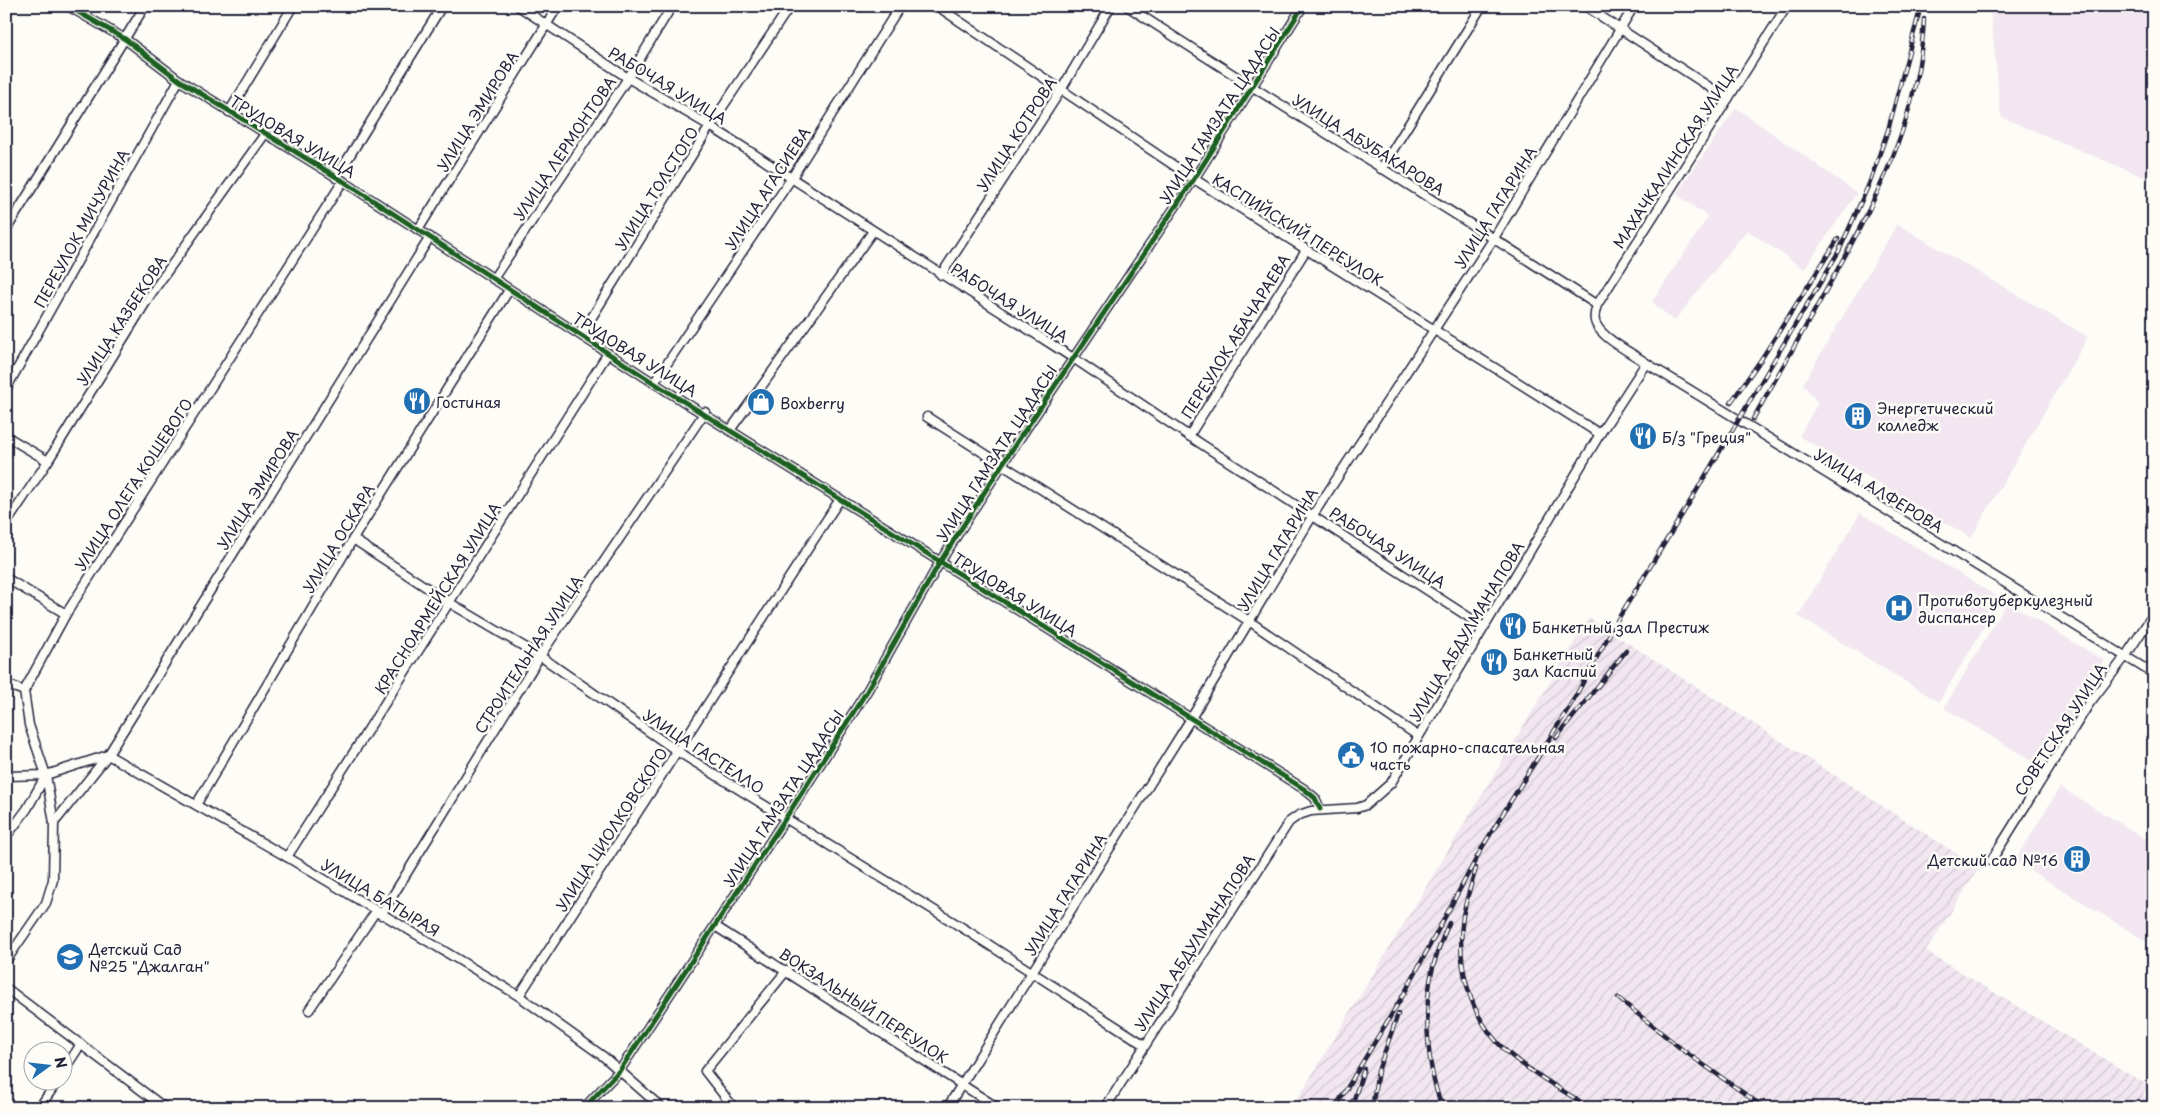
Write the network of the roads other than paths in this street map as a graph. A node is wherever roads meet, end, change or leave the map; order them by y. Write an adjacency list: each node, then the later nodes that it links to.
1 (68, 6): 20 (street, ТРУДОВАЯ УЛИЦА)
2 (145, 6): 20 (street)
3 (293, 6): 26 (street)
4 (442, 6): 32 (street, УЛИЦА ОЛЕГА КОШЕВОГО)
5 (518, 6): 18 (street, РАБОЧАЯ УЛИЦА)
6 (558, 6): 18 (street, УЛИЦА ЭМИРОВА)
7 (672, 6): 21 (street, УЛИЦА ЛЕРМОНТОВА)
8 (790, 6): 27 (street, УЛИЦА ТОЛСТОГО)
9 (900, 6): 30 (street, УЛИЦА АГАСИЕВА)
10 (937, 6): 24 (street, КАСПИЙСКИЙ ПЕРЕУЛОК)
11 (1111, 6): 24 (street, УЛИЦА КОТРОВА)
12 (1127, 6): 23 (street, УЛИЦА АБУБАКАРОВА)
13 (1304, 6): 23 (street, УЛИЦА ГАМЗАТА ЦАДАСЫ)
14 (1482, 6): 29 (street)
15 (1585, 6): 19 (street)
16 (1634, 6): 19 (street, УЛИЦА ГАГАРИНА)
17 (1787, 6): 25 (street, МАХАЧКАЛИНСКАЯ УЛИЦА)
18 (547, 24): 21 (street, РАБОЧАЯ УЛИЦА); 34 (street, УЛИЦА ЭМИРОВА)
19 (1620, 28): 25 (street); 37 (street, УЛИЦА ГАГАРИНА)
20 (125, 39): 22 (street, ТРУДОВАЯ УЛИЦА); 33 (street)
21 (628, 78): 27 (street, РАБОЧАЯ УЛИЦА); 40 (street, УЛИЦА ЛЕРМОНТОВА)
22 (179, 80): 26 (street, ТРУДОВАЯ УЛИЦА); 50 (street, ПЕРЕУЛОК МИЧУРИНА)
23 (1253, 89): 29 (street, УЛИЦА АБУБАКАРОВА); 31 (street, УЛИЦА ГАМЗАТА ЦАДАСЫ)
24 (1060, 90): 31 (street, КАСПИЙСКИЙ ПЕРЕУЛОК); 39 (street, УЛИЦА КОТРОВА)
25 (1728, 99): 42 (street, МАХАЧКАЛИНСКАЯ УЛИЦА)
26 (229, 112): 28 (street, ТРУДОВАЯ УЛИЦА)
27 (710, 126): 30 (street, РАБОЧАЯ УЛИЦА); 45 (street, УЛИЦА ТОЛСТОГО)
28 (265, 134): 32 (street, ТРУДОВАЯ УЛИЦА); 57 (street, УЛИЦА КАЗБЕКОВА)
29 (1382, 168): 37 (street, УЛИЦА АБУБАКАРОВА)
30 (791, 179): 35 (street, РАБОЧАЯ УЛИЦА); 49 (street, УЛИЦА АГАСИЕВА)
31 (1194, 179): 38 (street, КАСПИЙСКИЙ ПЕРЕУЛОК); 47 (street, УЛИЦА ГАМЗАТА ЦАДАСЫ)
32 (340, 180): 34 (street, ТРУДОВАЯ УЛИЦА); 67 (street, УЛИЦА ОЛЕГА КОШЕВОГО)
33 (6, 230)
34 (418, 230): 36 (street, ТРУДОВАЯ УЛИЦА)
35 (873, 231): 39 (street, РАБОЧАЯ УЛИЦА); 53 (street)
36 (430, 237): 40 (street, ТРУДОВАЯ УЛИЦА); 78 (street, УЛИЦА ЭМИРОВА)
37 (1494, 238): 42 (street, УЛИЦА АБУБАКАРОВА); 44 (street, УЛИЦА ГАГАРИНА)
38 (1306, 250): 44 (street, КАСПИЙСКИЙ ПЕРЕУЛОК); 56 (street, ПЕРЕУЛОК АБАЧАРАЕВА)
39 (941, 275): 47 (street, РАБОЧАЯ УЛИЦА)
40 (493, 279): 41 (street, ТРУДОВАЯ УЛИЦА)
41 (509, 290): 45 (street, ТРУДОВАЯ УЛИЦА); 62 (street, УЛИЦА ОСКАРА)
42 (1597, 305): 43 (street, МАХАЧКАЛИНСКАЯ УЛИЦА)
43 (1596, 324): 48 (street, УЛИЦА АЛФЕРОВА)
44 (1432, 330): 54 (street, КАСПИЙСКИЙ ПЕРЕУЛОК); 60 (street, УЛИЦА ГАГАРИНА)
45 (581, 335): 46 (street, ТРУДОВАЯ УЛИЦА)
46 (608, 353): 49 (street, ТРУДОВАЯ УЛИЦА); 65 (street, КРАСНОАРМЕЙСКАЯ УЛИЦА)
47 (1073, 358): 56 (street, РАБОЧАЯ УЛИЦА); 58 (street, УЛИЦА ГАМЗАТА ЦАДАСЫ)
48 (1646, 363): 54 (street, УЛИЦА АБДУЛМАНАПОВА); 71 (street, УЛИЦА АЛФЕРОВА)
49 (654, 382): 51 (street, ТРУДОВАЯ УЛИЦА)
50 (6, 389)
51 (705, 412): 53 (street, ТРУДОВАЯ УЛИЦА); 70 (street, СТРОИТЕЛЬНАЯ УЛИЦА)
52 (927, 417): 58 (street)
53 (731, 429): 59 (street, ТРУДОВАЯ УЛИЦА)
54 (1600, 434): 69 (street, УЛИЦА АБДУЛМАНАПОВА)
55 (6, 436): 57 (street)
56 (1189, 436): 60 (street, РАБОЧАЯ УЛИЦА)
57 (48, 462): 61 (street, УЛИЦА КАЗБЕКОВА)
58 (1003, 463): 63 (street, УЛИЦА ГАМЗАТА ЦАДАСЫ); 68 (street)
59 (840, 500): 63 (street, ТРУДОВАЯ УЛИЦА); 77 (street, УЛИЦА ЦИОЛКОВСКОГО)
60 (1313, 515): 68 (street, УЛИЦА ГАГАРИНА); 69 (street, РАБОЧАЯ УЛИЦА)
61 (6, 524)
62 (353, 539): 65 (street, УЛИЦА ГАСТЕЛЛО); 81 (street, УЛИЦА ОСКАРА)
63 (940, 562): 75 (street, ТРУДОВАЯ УЛИЦА); 83 (street, УЛИЦА ГАМЗАТА ЦАДАСЫ)
64 (6, 578): 67 (street)
65 (450, 603): 70 (street, УЛИЦА ГАСТЕЛЛО); 86 (street, КРАСНОАРМЕЙСКАЯ УЛИЦА)
66 (2154, 613): 71 (street, СОВЕТСКАЯ УЛИЦА)
67 (66, 614): 74 (street, УЛИЦА ОЛЕГА КОШЕВОГО)
68 (1249, 621): 75 (street, УЛИЦА ГАГАРИНА); 76 (street)
69 (1484, 627): 76 (street, УЛИЦА АБДУЛМАНАПОВА)
70 (540, 656): 77 (street, УЛИЦА ГАСТЕЛЛО); 88 (street, СТРОИТЕЛЬНАЯ УЛИЦА)
71 (2125, 657): 72 (street, УЛИЦА АЛФЕРОВА); 87 (street, СОВЕТСКАЯ УЛИЦА)
72 (2154, 674)
73 (6, 684): 74 (street)
74 (24, 690): 79 (street)
75 (1190, 720): 82 (street, ТРУДОВАЯ УЛИЦА); 92 (street, УЛИЦА ГАГАРИНА)
76 (1418, 736): 82 (street, УЛИЦА АБДУЛМАНАПОВА)
77 (677, 751): 83 (street, УЛИЦА ГАСТЕЛЛО); 94 (street, УЛИЦА ЦИОЛКОВСКОГО)
78 (108, 755): 79 (street); 81 (street, УЛИЦА БАТЫРАЯ); 84 (street, УЛИЦА ЭМИРОВА)
79 (46, 775): 80 (street); 84 (street); 85 (street)
80 (6, 776)
81 (196, 805): 86 (street, УЛИЦА БАТЫРАЯ)
82 (1320, 809): 97 (street, УЛИЦА АБДУЛМАНАПОВА)
83 (785, 819): 89 (street, УЛИЦА ГАМЗАТА ЦАДАСЫ); 92 (street, УЛИЦА ГАСТЕЛЛО)
84 (54, 823): 90 (street)
85 (6, 837)
86 (287, 857): 88 (street, УЛИЦА БАТЫРАЯ)
87 (1991, 861)
88 (379, 913): 94 (street, УЛИЦА БАТЫРАЯ); 95 (street, СТРОИТЕЛЬНАЯ УЛИЦА)
89 (715, 926): 91 (street, ВОКЗАЛЬНЫЙ ПЕРЕУЛОК); 99 (street, УЛИЦА ГАМЗАТА ЦАДАСЫ)
90 (6, 961)
91 (787, 970): 100 (street, ВОКЗАЛЬНЫЙ ПЕРЕУЛОК); 107 (street)
92 (1032, 972): 97 (street, УЛИЦА ГАСТЕЛЛО); 100 (street, УЛИЦА ГАГАРИНА)
93 (6, 988): 96 (street)
94 (519, 996): 99 (street, УЛИЦА БАТЫРАЯ)
95 (309, 1010)
96 (81, 1044): 98 (street); 102 (street)
97 (1145, 1045): 110 (street, УЛИЦА АБДУЛМАНАПОВА)
98 (72, 1057)
99 (620, 1070): 105 (street, УЛИЦА ГАМЗАТА ЦАДАСЫ); 106 (street, УЛИЦА БАТЫРАЯ)
100 (960, 1085): 108 (street, УЛИЦА ГАГАРИНА); 109 (street, ВОКЗАЛЬНЫЙ ПЕРЕУЛОК)
101 (50, 1092): 103 (street)
102 (154, 1105): 104 (street)
103 (39, 1108)
104 (165, 1108)
105 (584, 1108)
106 (662, 1108)
107 (734, 1108)
108 (947, 1108)
109 (998, 1108)
110 (1105, 1108)

